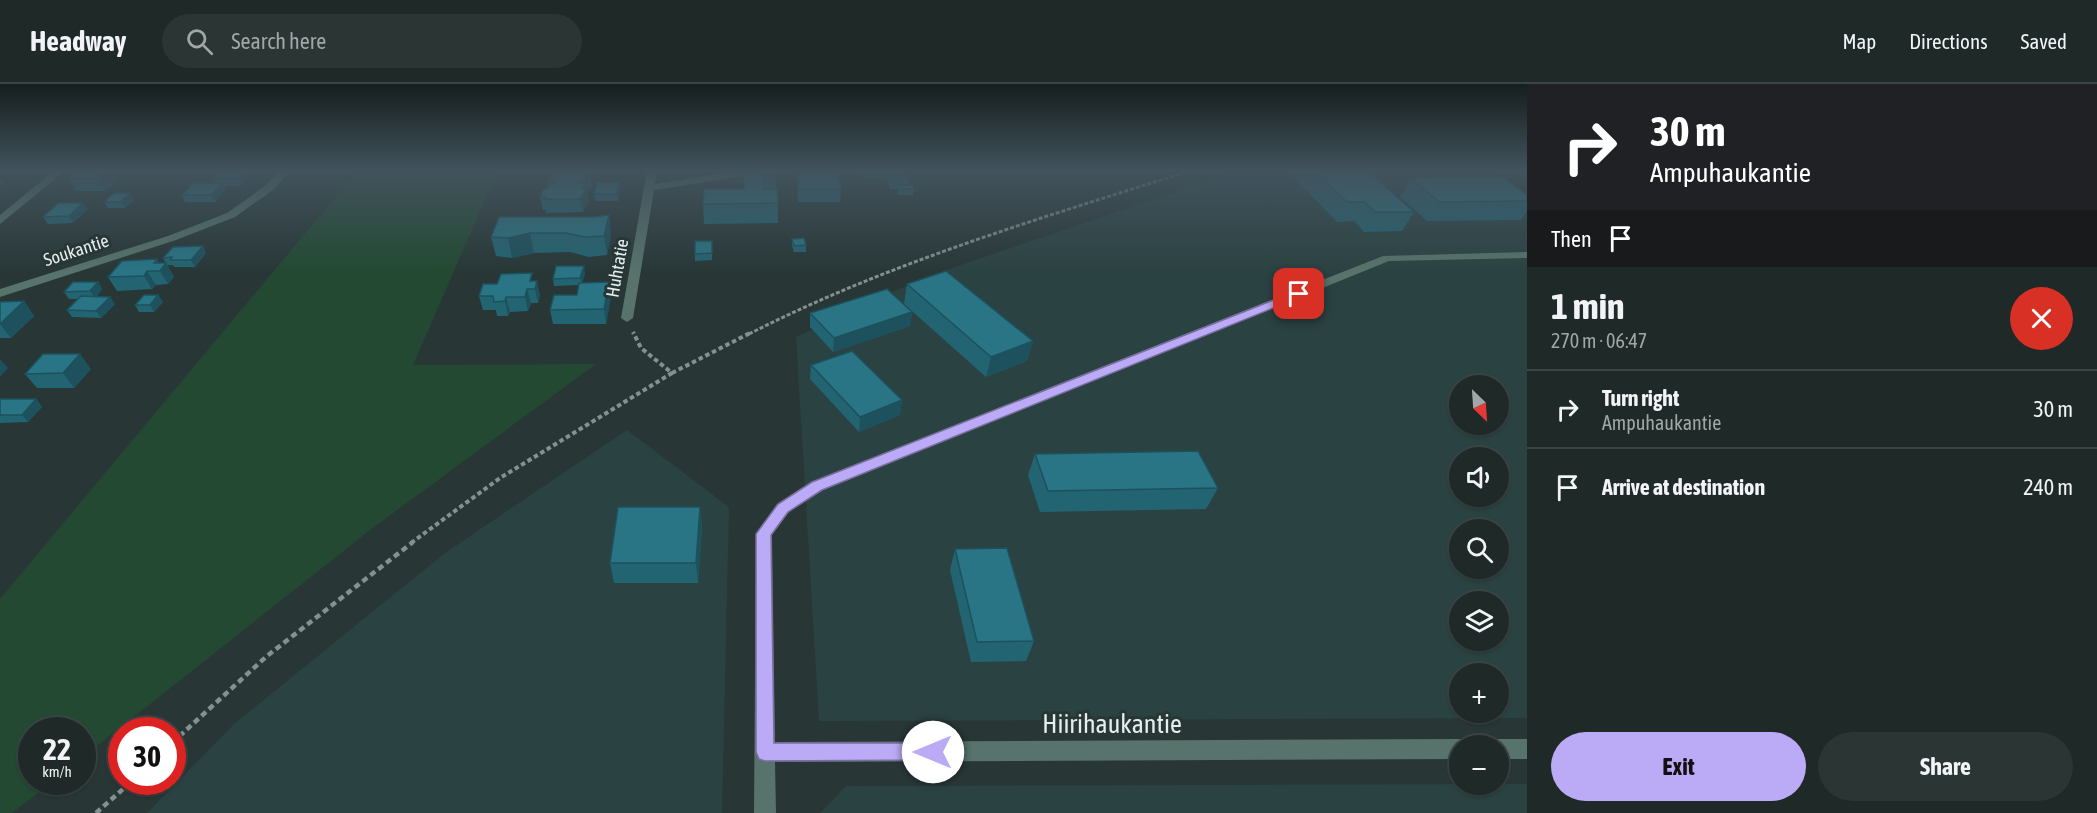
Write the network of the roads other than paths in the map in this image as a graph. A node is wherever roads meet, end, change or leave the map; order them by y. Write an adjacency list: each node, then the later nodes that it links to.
1 (19, 204): 4 (street)
2 (246, 204): 6 (street, Soukantie)
3 (646, 204): 7 (street, Huhtatie)
4 (0, 220)
5 (1527, 255): 11 (street)
6 (0, 293)
7 (627, 318)
8 (1449, 749): 11 (street, Hiirihaukantie)
9 (1509, 749): 10 (street)
10 (1527, 749)
11 (765, 752): 12 (street)
12 (765, 813)

